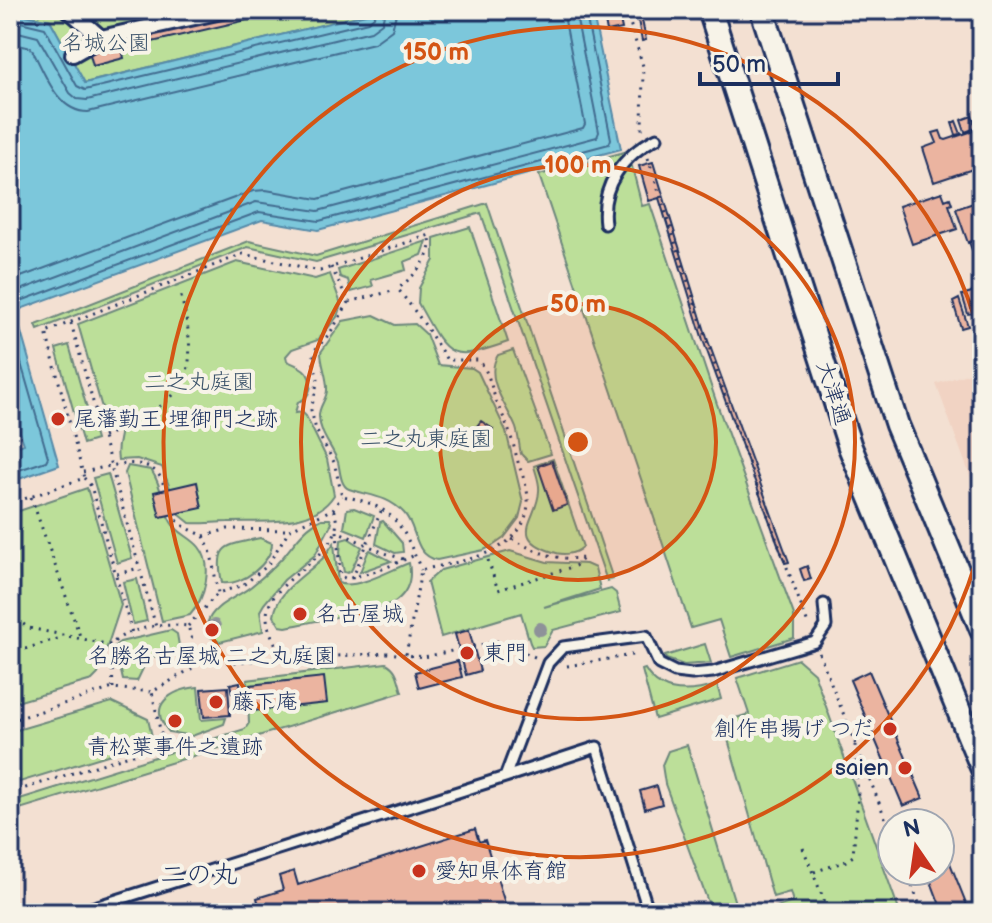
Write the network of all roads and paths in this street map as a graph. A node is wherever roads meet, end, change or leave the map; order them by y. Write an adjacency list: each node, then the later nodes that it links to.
1 (69, 10): 8 (street)
2 (182, 10): 7 (street)
3 (226, 10): 7 (street)
4 (626, 10): 11 (path)
5 (710, 10): 61 (street, 大津通)
6 (762, 10): 45 (street)
7 (168, 23): 8 (street)
8 (101, 38): 9 (street)
9 (73, 54)
10 (657, 138): 11 (lane)
11 (643, 145): 12 (lane); 49 (path)
12 (605, 224)
13 (331, 267): 14 (path); 16 (path); 17 (path)
14 (398, 289): 16 (path); 31 (path)
15 (180, 293): 18 (path)
16 (349, 302): 22 (path)
17 (71, 323): 18 (path); 20 (path)
18 (103, 437): 19 (path)
19 (111, 467): 20 (path); 21 (path); 36 (path)
20 (83, 475): 23 (path); 38 (path)
21 (164, 486)
22 (342, 496): 25 (path); 26 (path)
23 (31, 497): 24 (path); 48 (path)
24 (10, 504)
25 (333, 509): 28 (path); 29 (path)
26 (382, 509): 32 (path); 33 (path)
27 (177, 520): 30 (path)
28 (289, 530): 30 (path); 40 (path)
29 (337, 531): 32 (path); 39 (path); 54 (path)
30 (204, 536): 40 (path)
31 (511, 539): 35 (path); 37 (path)
32 (368, 545): 34 (path); 39 (path)
33 (415, 555): 34 (path); 37 (path)
34 (403, 559): 39 (path)
35 (488, 560)
36 (139, 568): 38 (path); 44 (path)
37 (421, 570): 52 (path)
38 (117, 574): 46 (path)
39 (352, 579)
40 (218, 593): 43 (path)
41 (824, 604): 49 (lane)
42 (10, 615): 47 (path)
43 (188, 626): 44 (path); 56 (path)
44 (156, 628): 46 (path)
45 (982, 630)
46 (132, 633): 50 (path)
47 (65, 636): 48 (path); 51 (path)
48 (81, 639): 50 (path)
49 (815, 642): 55 (lane); 60 (path)
50 (111, 645): 57 (path)
51 (10, 654)
52 (406, 655): 54 (path); 55 (path)
53 (642, 655): 55 (path)
54 (282, 658): 56 (path)
55 (548, 663): 62 (lane)
56 (199, 664): 58 (path)
57 (113, 688): 58 (path); 59 (path)
58 (152, 692): 63 (path)
59 (10, 721)
60 (855, 741): 64 (path); 66 (path)
61 (982, 767)
62 (505, 777): 68 (lane); 69 (lane)
63 (10, 793)
64 (881, 807)
65 (803, 848): 66 (path)
66 (814, 872): 70 (path)
67 (912, 887): 71 (path)
68 (76, 913)
69 (649, 913)
70 (829, 913)
71 (923, 913)

